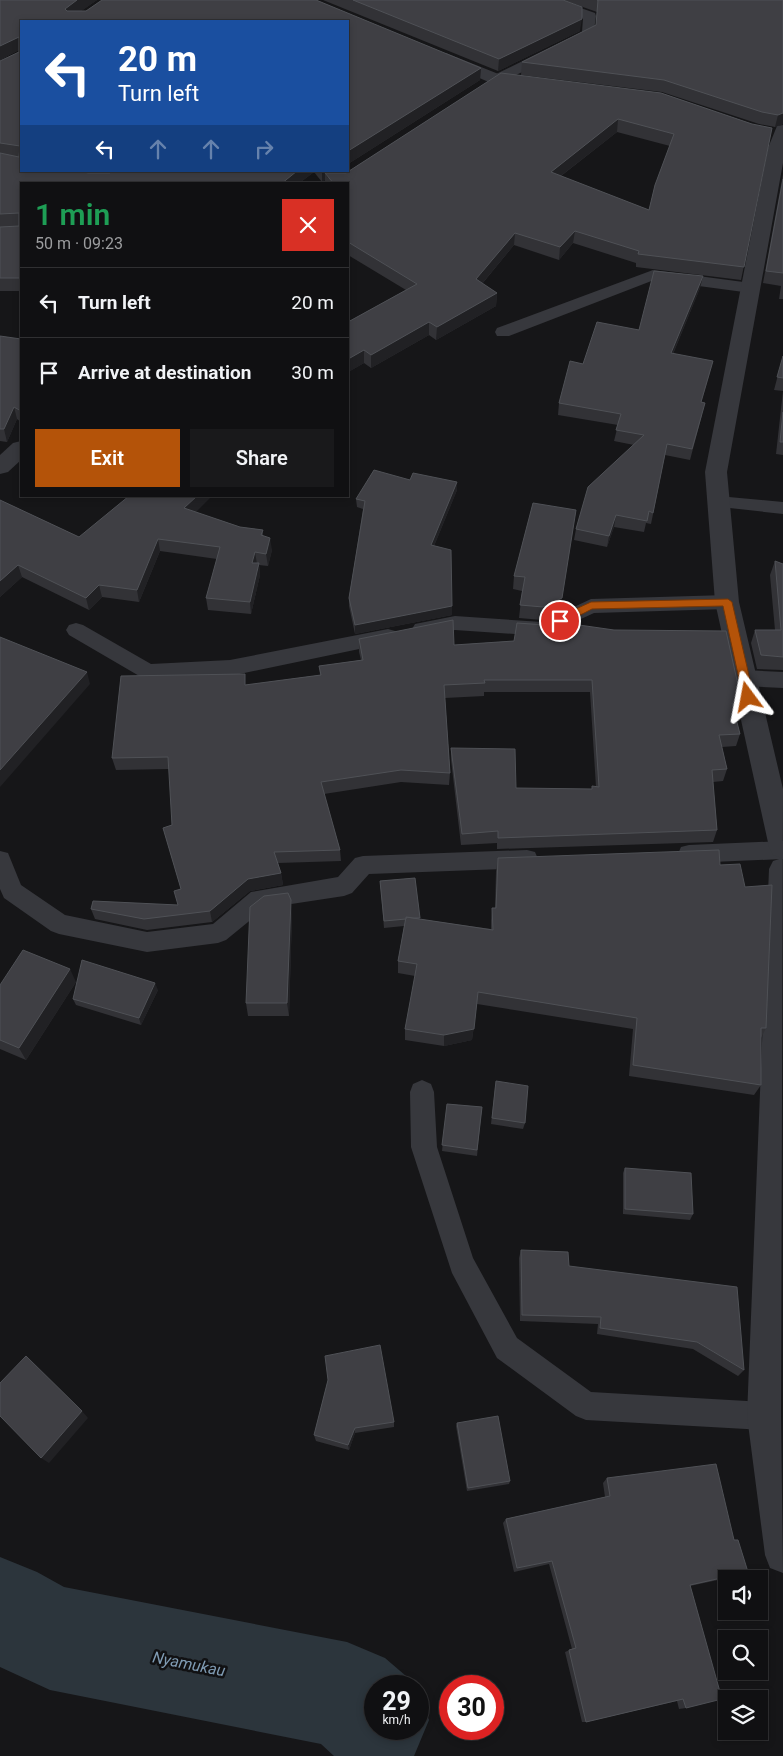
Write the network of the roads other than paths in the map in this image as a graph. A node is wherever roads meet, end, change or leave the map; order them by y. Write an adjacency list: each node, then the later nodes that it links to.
1 (546, 0): 3 (lane)
2 (433, 53): 3 (street)
3 (498, 79): 4 (street); 5 (street)
4 (546, 85)
5 (481, 90)
6 (778, 139): 7 (street)
7 (751, 288): 8 (lane); 11 (street)
8 (503, 332)
9 (20, 449): 10 (street)
10 (0, 467)
11 (718, 502): 12 (lane); 13 (street)
12 (783, 508)
13 (728, 602): 14 (lane); 15 (street)
14 (76, 630)
15 (744, 678): 16 (lane); 17 (street)
16 (783, 680)
17 (783, 849): 18 (lane)
18 (666, 854)
19 (549, 859): 20 (lane)
20 (0, 860)
21 (783, 869): 23 (street)
22 (422, 1092): 23 (lane)
23 (764, 1416): 24 (street)
24 (783, 1555)

